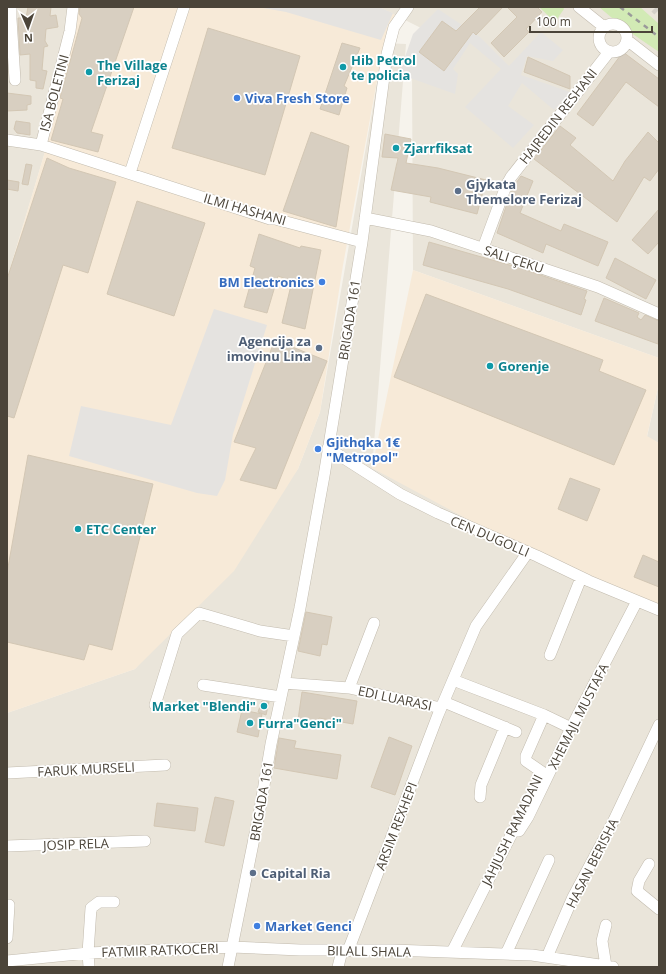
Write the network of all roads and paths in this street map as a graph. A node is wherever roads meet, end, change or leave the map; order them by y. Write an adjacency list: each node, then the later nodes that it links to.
1 (12, 7): 10 (street)
2 (73, 7): 12 (street, ISA BOLETINI)
3 (184, 7): 13 (street)
4 (408, 7): 14 (street, BRIGADA 161)
5 (579, 7): 6 (street)
6 (604, 27): 7 (street); 8 (street)
7 (627, 40): 8 (street); 9 (street)
8 (609, 52): 16 (street, HAJREDIN RESHANI)
9 (659, 65)
10 (15, 80)
11 (7, 140): 12 (street, ISA BOLETINI)
12 (41, 145): 13 (street, ILMI HASHANI)
13 (130, 173): 15 (street, ILMI HASHANI)
14 (365, 218): 15 (street, BRIGADA 161); 16 (street, SALI ÇEKU)
15 (362, 242): 18 (street, BRIGADA 161)
16 (483, 248): 17 (street, SALI ÇEKU)
17 (659, 314)
18 (328, 448): 19 (street, CEN DUGOLLI); 24 (street, BRIGADA 161)
19 (528, 552): 20 (street, CEN DUGOLLI); 26 (street, ARSIM REXHEPI)
20 (581, 578): 21 (street, CEN DUGOLLI); 25 (street)
21 (638, 601): 22 (street, CEN DUGOLLI); 36 (street, XHEMAJL MUSTAFA)
22 (659, 610)
23 (374, 623): 29 (street, EDI LUARASI)
24 (294, 636): 27 (street, BRIGADA 161); 31 (street)
25 (550, 655)
26 (453, 680): 32 (street, ARSIM REXHEPI); 33 (street)
27 (284, 684): 29 (street, EDI LUARASI); 30 (street, BRIGADA 161)
28 (203, 685): 30 (street)
29 (349, 688): 32 (street, EDI LUARASI)
30 (281, 697): 51 (street, BRIGADA 161)
31 (155, 705)
32 (443, 705): 35 (street); 52 (street, ARSIM REXHEPI)
33 (544, 715): 36 (street); 53 (street, JAHJUSH RAMADANI)
34 (659, 725): 56 (street, HASAN BERISHA)
35 (505, 727): 37 (street); 40 (street)
36 (571, 728): 41 (street, XHEMAJL MUSTAFA)
37 (516, 732)
38 (166, 765): 39 (street, FARUK MURSELI)
39 (7, 773)
40 (480, 797)
41 (519, 831)
42 (145, 841): 43 (street, JOSIP RELA)
43 (7, 846)
44 (549, 860): 55 (street)
45 (650, 864): 48 (street)
46 (114, 902): 54 (street, FATMIR RATKOCERI)
47 (9, 905): 50 (street)
48 (659, 909)
49 (606, 925): 61 (street, BILALL SHALA)
50 (7, 938)
51 (232, 947): 52 (street, BILALL SHALA); 54 (street, FATMIR RATKOCERI); 59 (street, BRIGADA 161)
52 (345, 951): 53 (street, BILALL SHALA); 60 (street, ARSIM REXHEPI)
53 (452, 952): 55 (street, BILALL SHALA)
54 (88, 953): 57 (street, FATMIR RATKOCERI); 58 (street, FATMIR RATKOCERI)
55 (506, 954): 56 (street, BILALL SHALA)
56 (547, 958): 61 (street, BILALL SHALA)
57 (7, 961)
58 (89, 967)
59 (228, 967)
60 (338, 967)
61 (609, 967)

